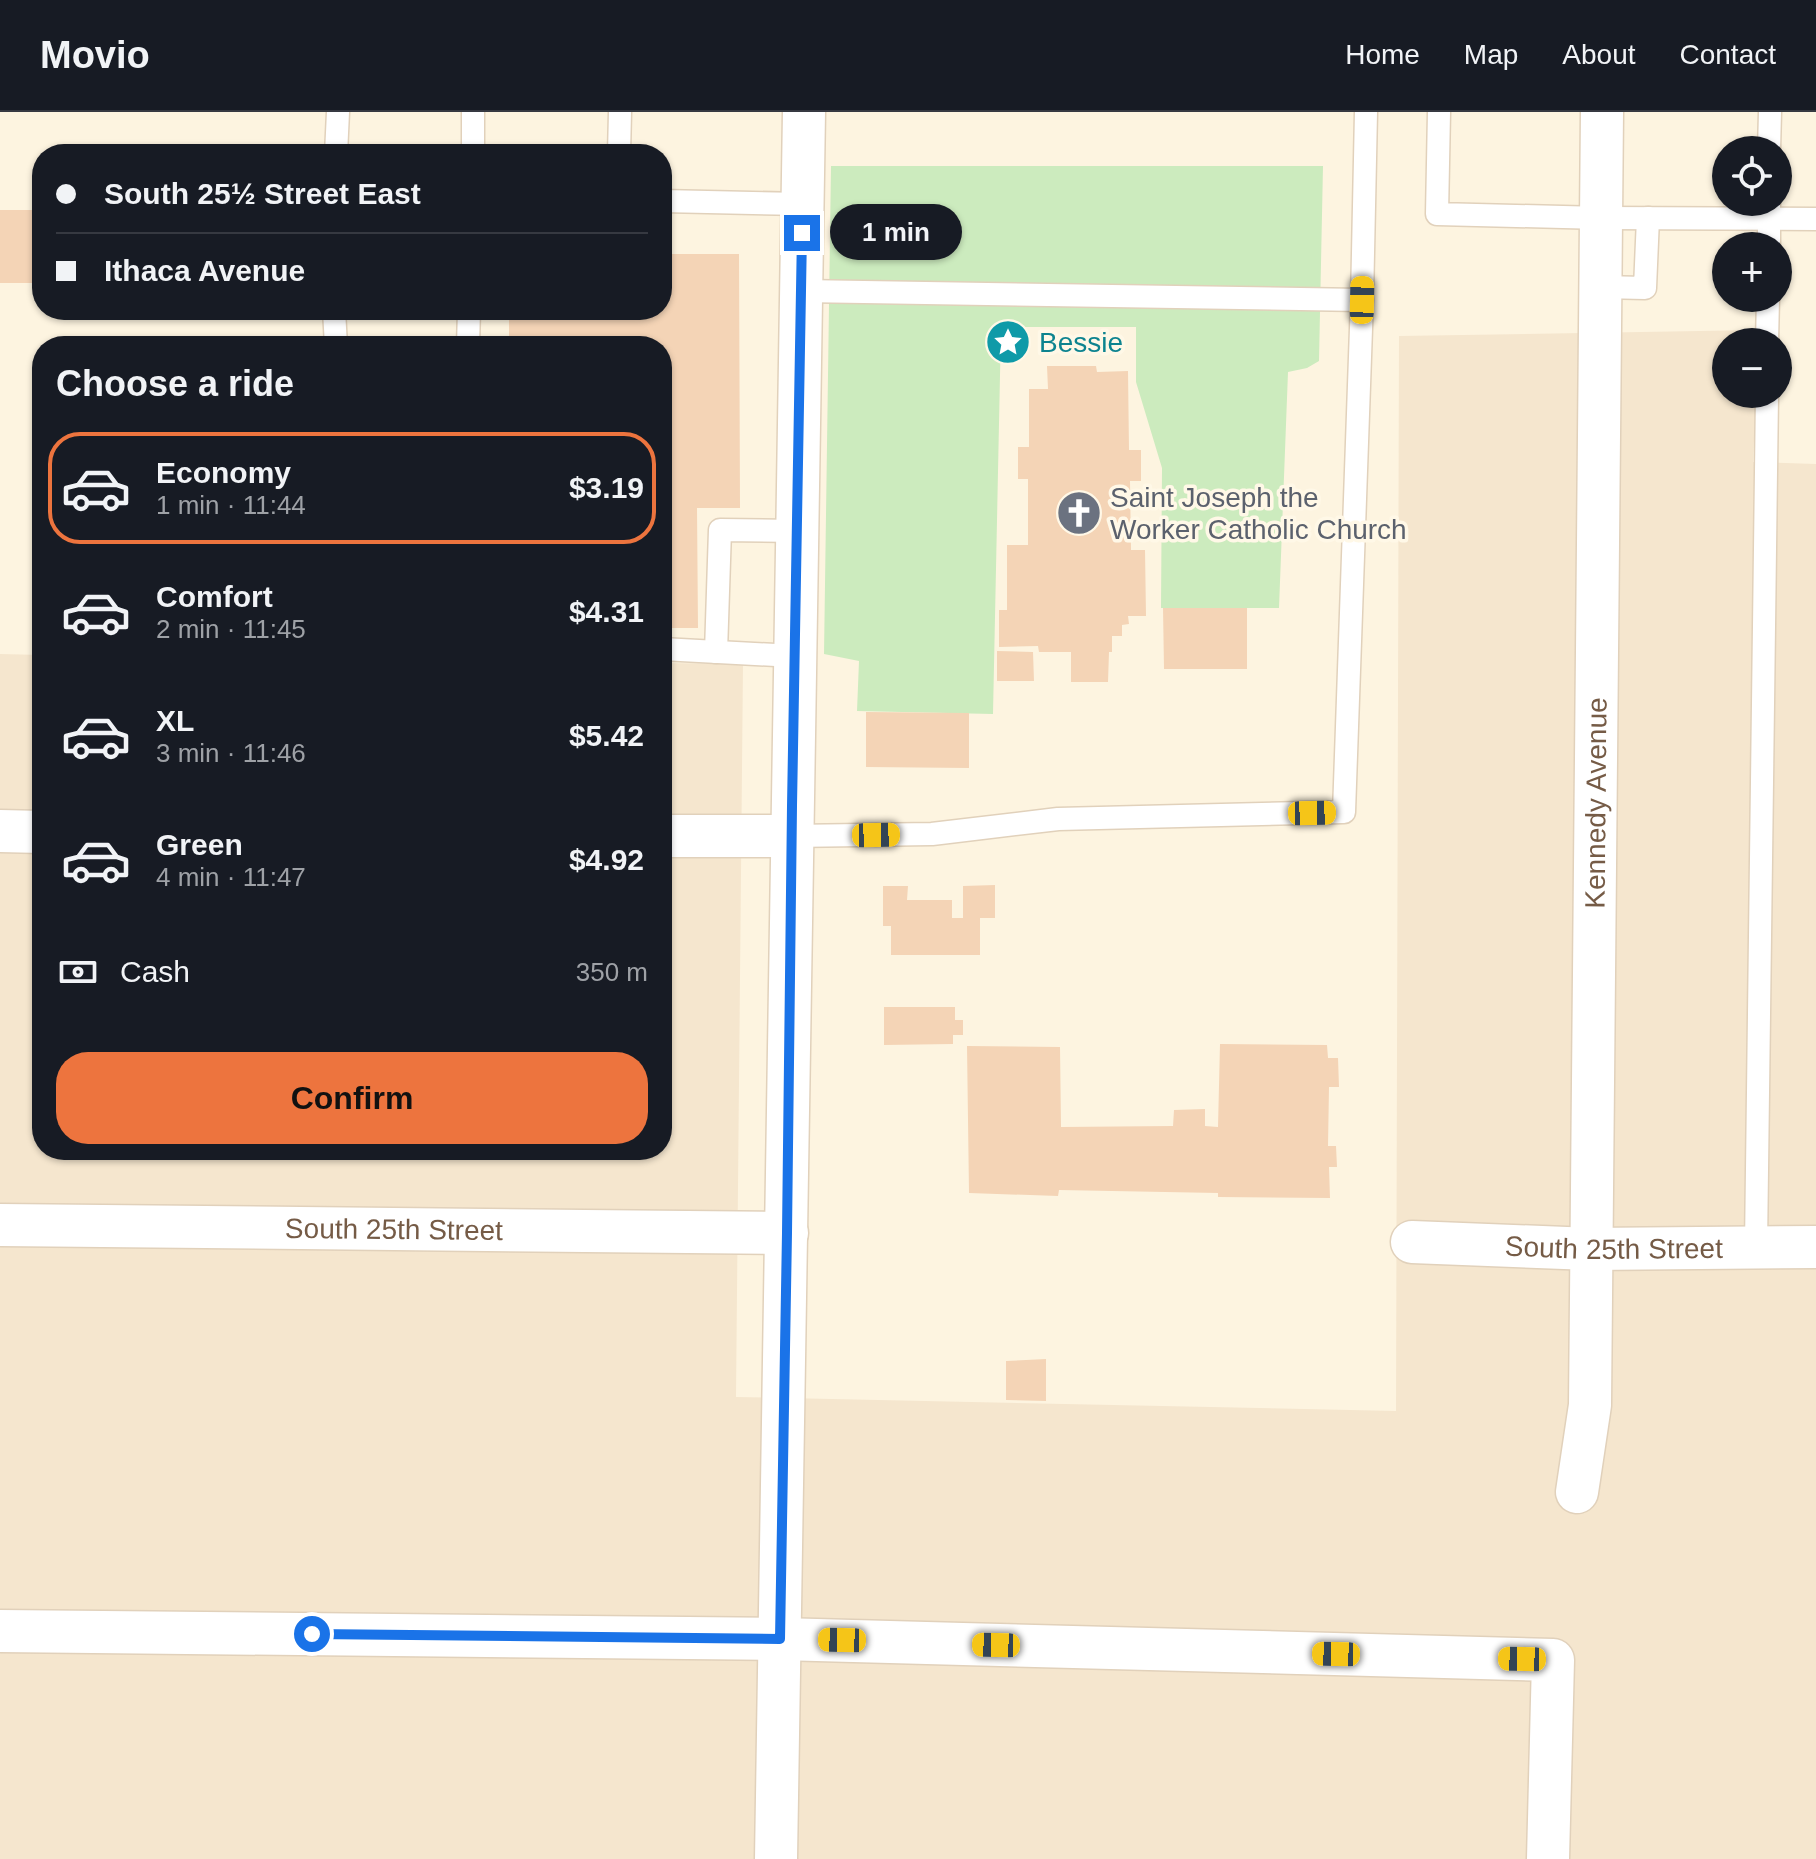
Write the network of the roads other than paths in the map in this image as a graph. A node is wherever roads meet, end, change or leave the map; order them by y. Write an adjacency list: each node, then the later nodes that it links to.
1 (338, 112): 10 (lane)
2 (473, 112): 11 (lane)
3 (620, 112): 12 (lane)
4 (804, 112): 14 (street)
5 (1366, 112): 22 (lane)
6 (1439, 112): 17 (lane)
7 (1602, 112): 17 (street, Kennedy Avenue)
8 (1770, 112): 9 (lane)
9 (1769, 136)
10 (336, 144)
11 (473, 144)
12 (619, 144)
13 (672, 201): 14 (lane)
14 (803, 204): 21 (street)
15 (1712, 214): 18 (lane)
16 (1792, 214): 19 (lane)
17 (1602, 218): 18 (lane); 20 (street, Kennedy Avenue)
18 (1648, 218): 20 (lane)
19 (1816, 219)
20 (1600, 287): 37 (street, Kennedy Avenue)
21 (802, 291): 22 (lane); 24 (street)
22 (1362, 300): 31 (lane)
23 (1767, 408): 35 (lane)
24 (797, 531): 26 (lane); 27 (street)
25 (672, 650): 26 (lane)
26 (716, 652): 27 (lane)
27 (794, 656): 31 (street)
28 (0, 831): 29 (street)
29 (32, 832)
30 (672, 836): 31 (street)
31 (791, 836): 33 (street)
32 (0, 1225): 33 (street, South 25th Street)
33 (787, 1233): 40 (street)
34 (1412, 1242): 37 (street, South 25th Street)
35 (1756, 1247): 36 (street, South 25th Street); 37 (street, South 25th Street)
36 (1816, 1247)
37 (1591, 1249): 38 (street, Kennedy Avenue)
38 (1577, 1492)
39 (0, 1631): 40 (street)
40 (780, 1639): 41 (street); 42 (street)
41 (776, 1859)
42 (1548, 1859)

